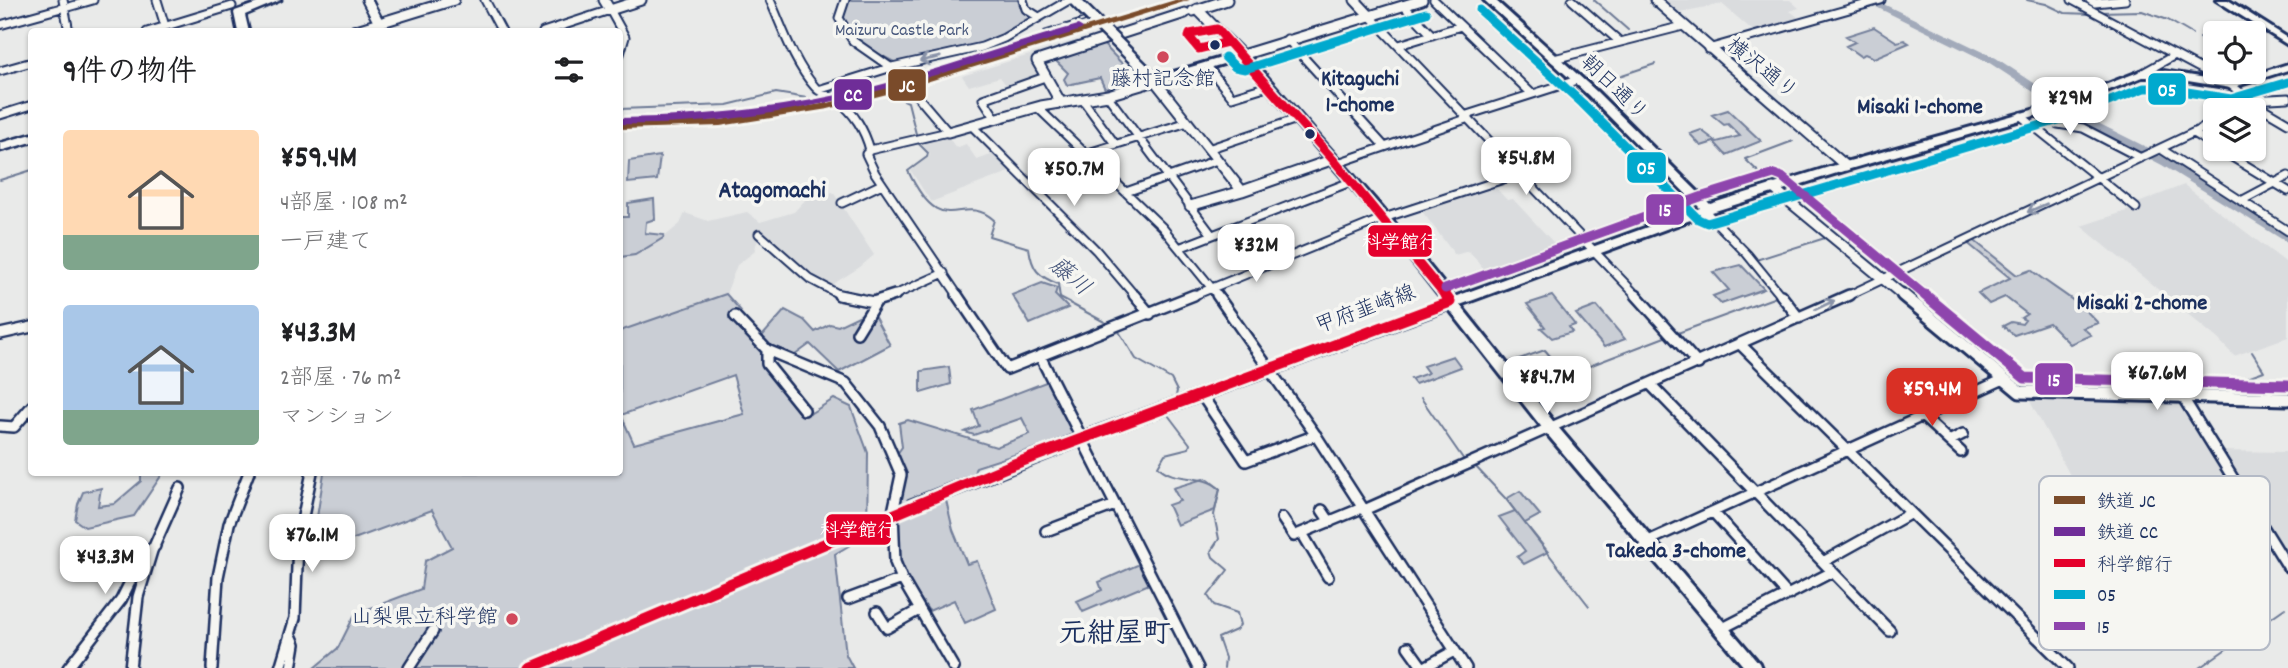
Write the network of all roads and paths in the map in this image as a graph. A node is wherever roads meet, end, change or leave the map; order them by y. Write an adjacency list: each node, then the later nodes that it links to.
1 (93, 0): 26 (street)
2 (157, 0): 35 (street)
3 (276, 0): 28 (highway)
4 (368, 0): 33 (street)
5 (454, 0): 33 (street)
6 (485, 0): 42 (street)
7 (604, 0): 29 (street)
8 (641, 0): 29 (street)
9 (770, 0): 67 (street)
10 (845, 0): 58 (street)
11 (1024, 0): 32 (street)
12 (1072, 0): 32 (street); 63 (main road, bridge)
13 (1227, 0): 30 (street)
14 (1355, 0): 31 (street)
15 (1422, 0): 27 (street)
16 (1434, 0): 36 (street)
17 (1489, 0): 55 (main road, 朝日通り)
18 (1572, 0): 49 (street)
19 (1655, 0): 37 (street, 横沢通り)
20 (2072, 0): 54 (street)
21 (2090, 0): 22 (street)
22 (2125, 0)
23 (2221, 0): 48 (main road)
24 (2227, 0): 48 (main road)
25 (1878, 1): 52 (street)
26 (64, 5): 34 (street); 38 (street)
27 (1403, 5): 31 (street); 46 (street)
28 (233, 6): 35 (street); 40 (highway)
29 (610, 10): 43 (street); 44 (street)
30 (1191, 11): 45 (street); 62 (street)
31 (1369, 15): 47 (street); 51 (street)
32 (1037, 16): 58 (street, one-way to 58)
33 (379, 23): 41 (street)
34 (0, 25)
35 (165, 26): 39 (street)
36 (1461, 26): 46 (street); 68 (street)
37 (1683, 26): 49 (street); 52 (street, 横沢通り)
38 (68, 28)
39 (159, 28)
40 (242, 28)
41 (363, 28)
42 (500, 28)
43 (555, 28)
44 (620, 28)
45 (1217, 29): 50 (street); 50 (street)
46 (1432, 35): 51 (street)
47 (1287, 39): 53 (street); 94 (street)
48 (2288, 40)
49 (1619, 41): 55 (street)
50 (1228, 42): 53 (street)
51 (1399, 45): 81 (street)
52 (1708, 49): 104 (street, 横沢通り)
53 (1242, 55): 57 (main road); 66 (main road)
54 (2175, 55): 61 (street); 65 (street)
55 (1554, 59): 64 (main road, 朝日通り)
56 (28, 63): 60 (street)
57 (1207, 66): 63 (main road); 66 (street)
58 (892, 67): 67 (street); 88 (street)
59 (2288, 67): 65 (main road)
60 (0, 71)
61 (2141, 74): 65 (main road); 78 (main road, 甲府韮崎線)
62 (1045, 77): 74 (street); 82 (street)
63 (1153, 79): 69 (street); 84 (street)
64 (1577, 80): 68 (street); 120 (main road, 朝日通り)
65 (2231, 85): 70 (street)
66 (1268, 86): 83 (main road)
67 (823, 93): 97 (street)
68 (1532, 94): 81 (street)
69 (1107, 95): 72 (street); 90 (street)
70 (2248, 98)
71 (2288, 98): 73 (street)
72 (1083, 100): 74 (street); 93 (street)
73 (2266, 101)
74 (1061, 103): 76 (street)
75 (28, 107): 79 (street)
76 (1037, 107): 82 (street); 99 (street)
77 (2266, 110): 85 (street)
78 (2035, 113): 80 (main road, 甲府韮崎線); 100 (street)
79 (0, 115)
80 (2021, 116): 104 (main road, 甲府韮崎線); 108 (street)
81 (1468, 117): 94 (street); 105 (street)
82 (996, 119): 86 (street)
83 (1297, 119): 96 (street); 103 (main road)
84 (1188, 122): 90 (street); 96 (street)
85 (2288, 123)
86 (972, 126): 88 (street); 132 (street)
87 (2203, 128): 89 (street)
88 (948, 132): 97 (street)
89 (2193, 133): 92 (street); 98 (street)
90 (1138, 136): 93 (street); 106 (street)
91 (28, 139): 95 (highway)
92 (2203, 139)
93 (1115, 144): 99 (street)
94 (1384, 146): 103 (street)
95 (0, 147)
96 (1208, 149): 101 (street)
97 (870, 150): 111 (street)
98 (2160, 150): 100 (street); 116 (street)
99 (1086, 154): 115 (street)
100 (2139, 157): 108 (street)
101 (1217, 160): 106 (street); 113 (street)
102 (2239, 161): 110 (street)
103 (1333, 162): 109 (main road); 113 (street)
104 (1846, 166): 112 (main road, 甲府韮崎線)
105 (1522, 173): 121 (street); 126 (street)
106 (1167, 176): 115 (street); 118 (street)
107 (2288, 176): 110 (street)
108 (2098, 179): 119 (street); 128 (street, one-way to 128)
109 (1353, 181): 121 (main road); 124 (street)
110 (2275, 183): 114 (street); 116 (street)
111 (881, 184): 117 (street); 127 (street)
112 (1773, 188): 120 (main road, 甲府韮崎線); 128 (street)
113 (1242, 191): 118 (street)
114 (2288, 191)
115 (1126, 192): 125 (street)
116 (2241, 201): 122 (street)
117 (842, 203)
118 (1190, 206): 124 (street)
119 (2136, 208)
120 (1706, 209): 126 (main road, 甲府韮崎線); 134 (street)
121 (1384, 218): 129 (street); 131 (main road)
122 (2288, 231)
123 (759, 234): 130 (street)
124 (1212, 235): 125 (street)
125 (1180, 248): 129 (street)
126 (1595, 250): 131 (main road, 甲府韮崎線); 141 (street)
127 (944, 273): 130 (street); 140 (street)
128 (1883, 278): 134 (street, one-way to 128); 143 (street)
129 (1211, 286): 132 (street); 142 (street)
130 (876, 302): 136 (street)
131 (1450, 302): 142 (main road, 甲府韮崎線); 152 (main road)
132 (1150, 314): 140 (street)
133 (735, 316): 139 (street)
134 (1799, 318): 138 (street)
135 (28, 328): 137 (street)
136 (857, 332)
137 (0, 334)
138 (1741, 345): 141 (street); 157 (street)
139 (767, 350): 149 (street); 181 (street)
140 (1040, 355): 155 (street)
141 (1698, 364): 144 (street)
142 (1270, 368): 145 (main road, 甲府韮崎線); 153 (street)
143 (2004, 379): 146 (street); 150 (street)
144 (1651, 385): 152 (street); 163 (street)
145 (1202, 394): 153 (street); 155 (main road, 甲府韮崎線)
146 (2182, 396): 147 (street); 161 (street)
147 (2288, 399)
148 (28, 411): 151 (street)
149 (804, 411)
150 (1923, 417): 156 (street); 157 (street)
151 (0, 426)
152 (1552, 430): 166 (street); 175 (main road)
153 (1315, 435): 166 (street)
154 (1963, 435): 156 (street)
155 (1083, 438): 164 (main road, 甲府韮崎線); 165 (street)
156 (1949, 441): 158 (street)
157 (1848, 451): 163 (street); 169 (street)
158 (1961, 452)
159 (247, 476): 196 (street)
160 (311, 476): 189 (street)
161 (2232, 476)
162 (180, 488): 176 (street)
163 (1758, 494): 168 (street); 177 (street)
164 (914, 505)
165 (1115, 505): 172 (street); 201 (street)
166 (1363, 509): 171 (street); 193 (street)
167 (1322, 510): 171 (street)
168 (1714, 513): 175 (street); 182 (street)
169 (1911, 513): 177 (street); 190 (street)
170 (1282, 518): 173 (street)
171 (1330, 522): 173 (street)
172 (1045, 531)
173 (1302, 533): 180 (street)
174 (2270, 538): 178 (street)
175 (1646, 542): 186 (main road)
176 (155, 546): 194 (street); 195 (street)
177 (1822, 562): 179 (street)
178 (2288, 567)
179 (1832, 572): 182 (street); 188 (street)
180 (1328, 577)
181 (902, 579): 183 (street); 184 (street)
182 (1788, 595): 186 (street)
183 (848, 599)
184 (919, 610): 185 (street); 200 (street)
185 (877, 612)
186 (1721, 629): 204 (main road)
187 (433, 631): 199 (street)
188 (1890, 631)
189 (291, 635): 197 (street); 198 (street)
190 (2039, 639)
191 (1408, 647): 202 (street)
192 (2050, 650): 205 (street)
193 (1454, 651): 202 (street); 203 (street)
194 (68, 668)
195 (130, 668)
196 (212, 668)
197 (280, 668)
198 (291, 668)
199 (409, 668)
200 (954, 668)
201 (1198, 668)
202 (1423, 668)
203 (1466, 668)
204 (1754, 668)
205 (2068, 668)

